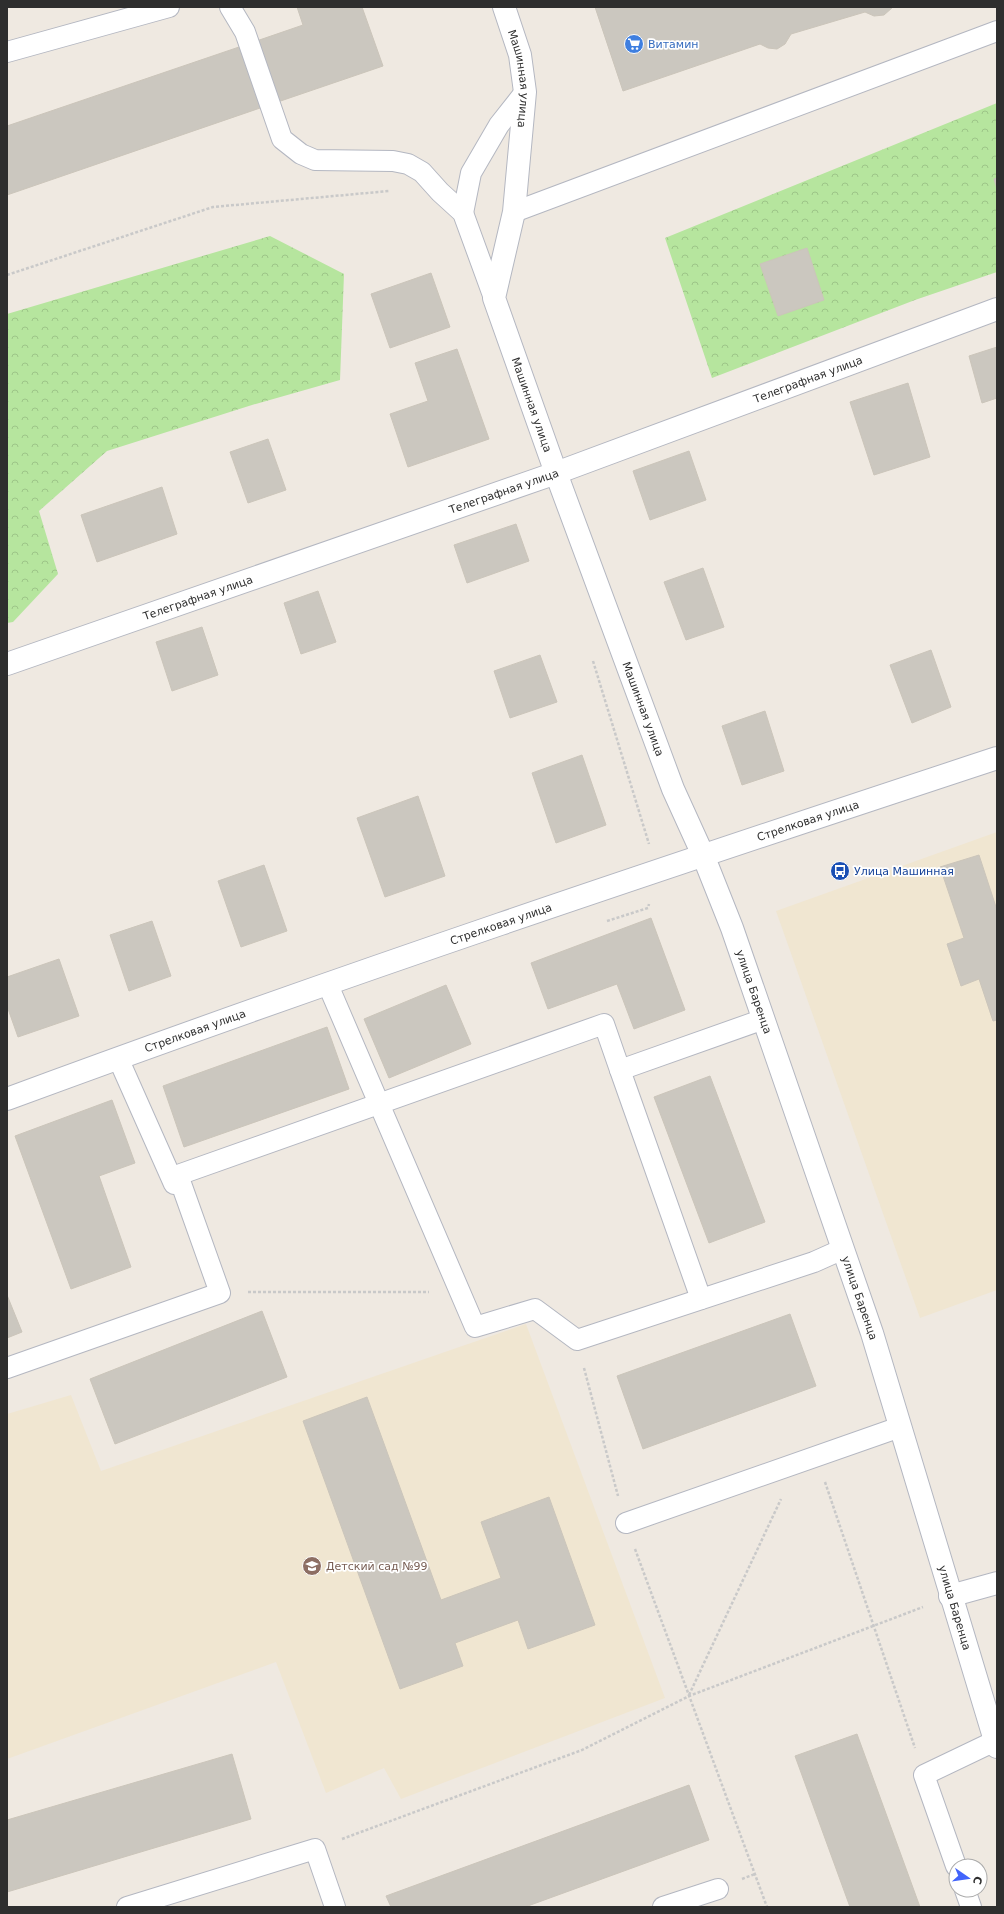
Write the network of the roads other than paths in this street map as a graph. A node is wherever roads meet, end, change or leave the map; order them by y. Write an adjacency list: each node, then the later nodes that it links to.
1 (168, 7): 5 (lane)
2 (230, 7): 8 (lane)
3 (504, 7): 6 (street, Машинная улица)
4 (997, 31): 7 (lane)
5 (7, 52)
6 (525, 92): 7 (street, Машинная улица); 8 (lane)
7 (514, 212): 9 (street, Машинная улица)
8 (463, 214): 9 (lane)
9 (494, 298): 11 (street, Машинная улица)
10 (997, 309): 11 (street, Телеграфная улица)
11 (556, 473): 12 (street, Телеграфная улица); 14 (street, Машинная улица)
12 (7, 664)
13 (997, 758): 14 (street, Стрелковая улица)
14 (703, 855): 15 (street, Стрелковая улица); 16 (street, улица Баренца)
15 (328, 985): 17 (street, Стрелковая улица); 20 (lane)
16 (764, 1019): 18 (lane); 22 (street, улица Баренца)
17 (118, 1058): 19 (street, Стрелковая улица); 21 (lane)
18 (620, 1070): 20 (lane); 23 (lane)
19 (7, 1099)
20 (379, 1104): 23 (lane); 24 (lane)
21 (174, 1184)
22 (843, 1249): 23 (lane); 25 (street, улица Баренца)
23 (701, 1299)
24 (7, 1368)
25 (900, 1427): 26 (lane); 28 (street, улица Баренца)
26 (626, 1523)
27 (997, 1583): 28 (street)
28 (950, 1596): 29 (street, улица Баренца)
29 (996, 1744): 30 (lane)
30 (953, 1858)
31 (718, 1889): 34 (lane)
32 (126, 1907): 33 (lane)
33 (335, 1907)
34 (663, 1907)

